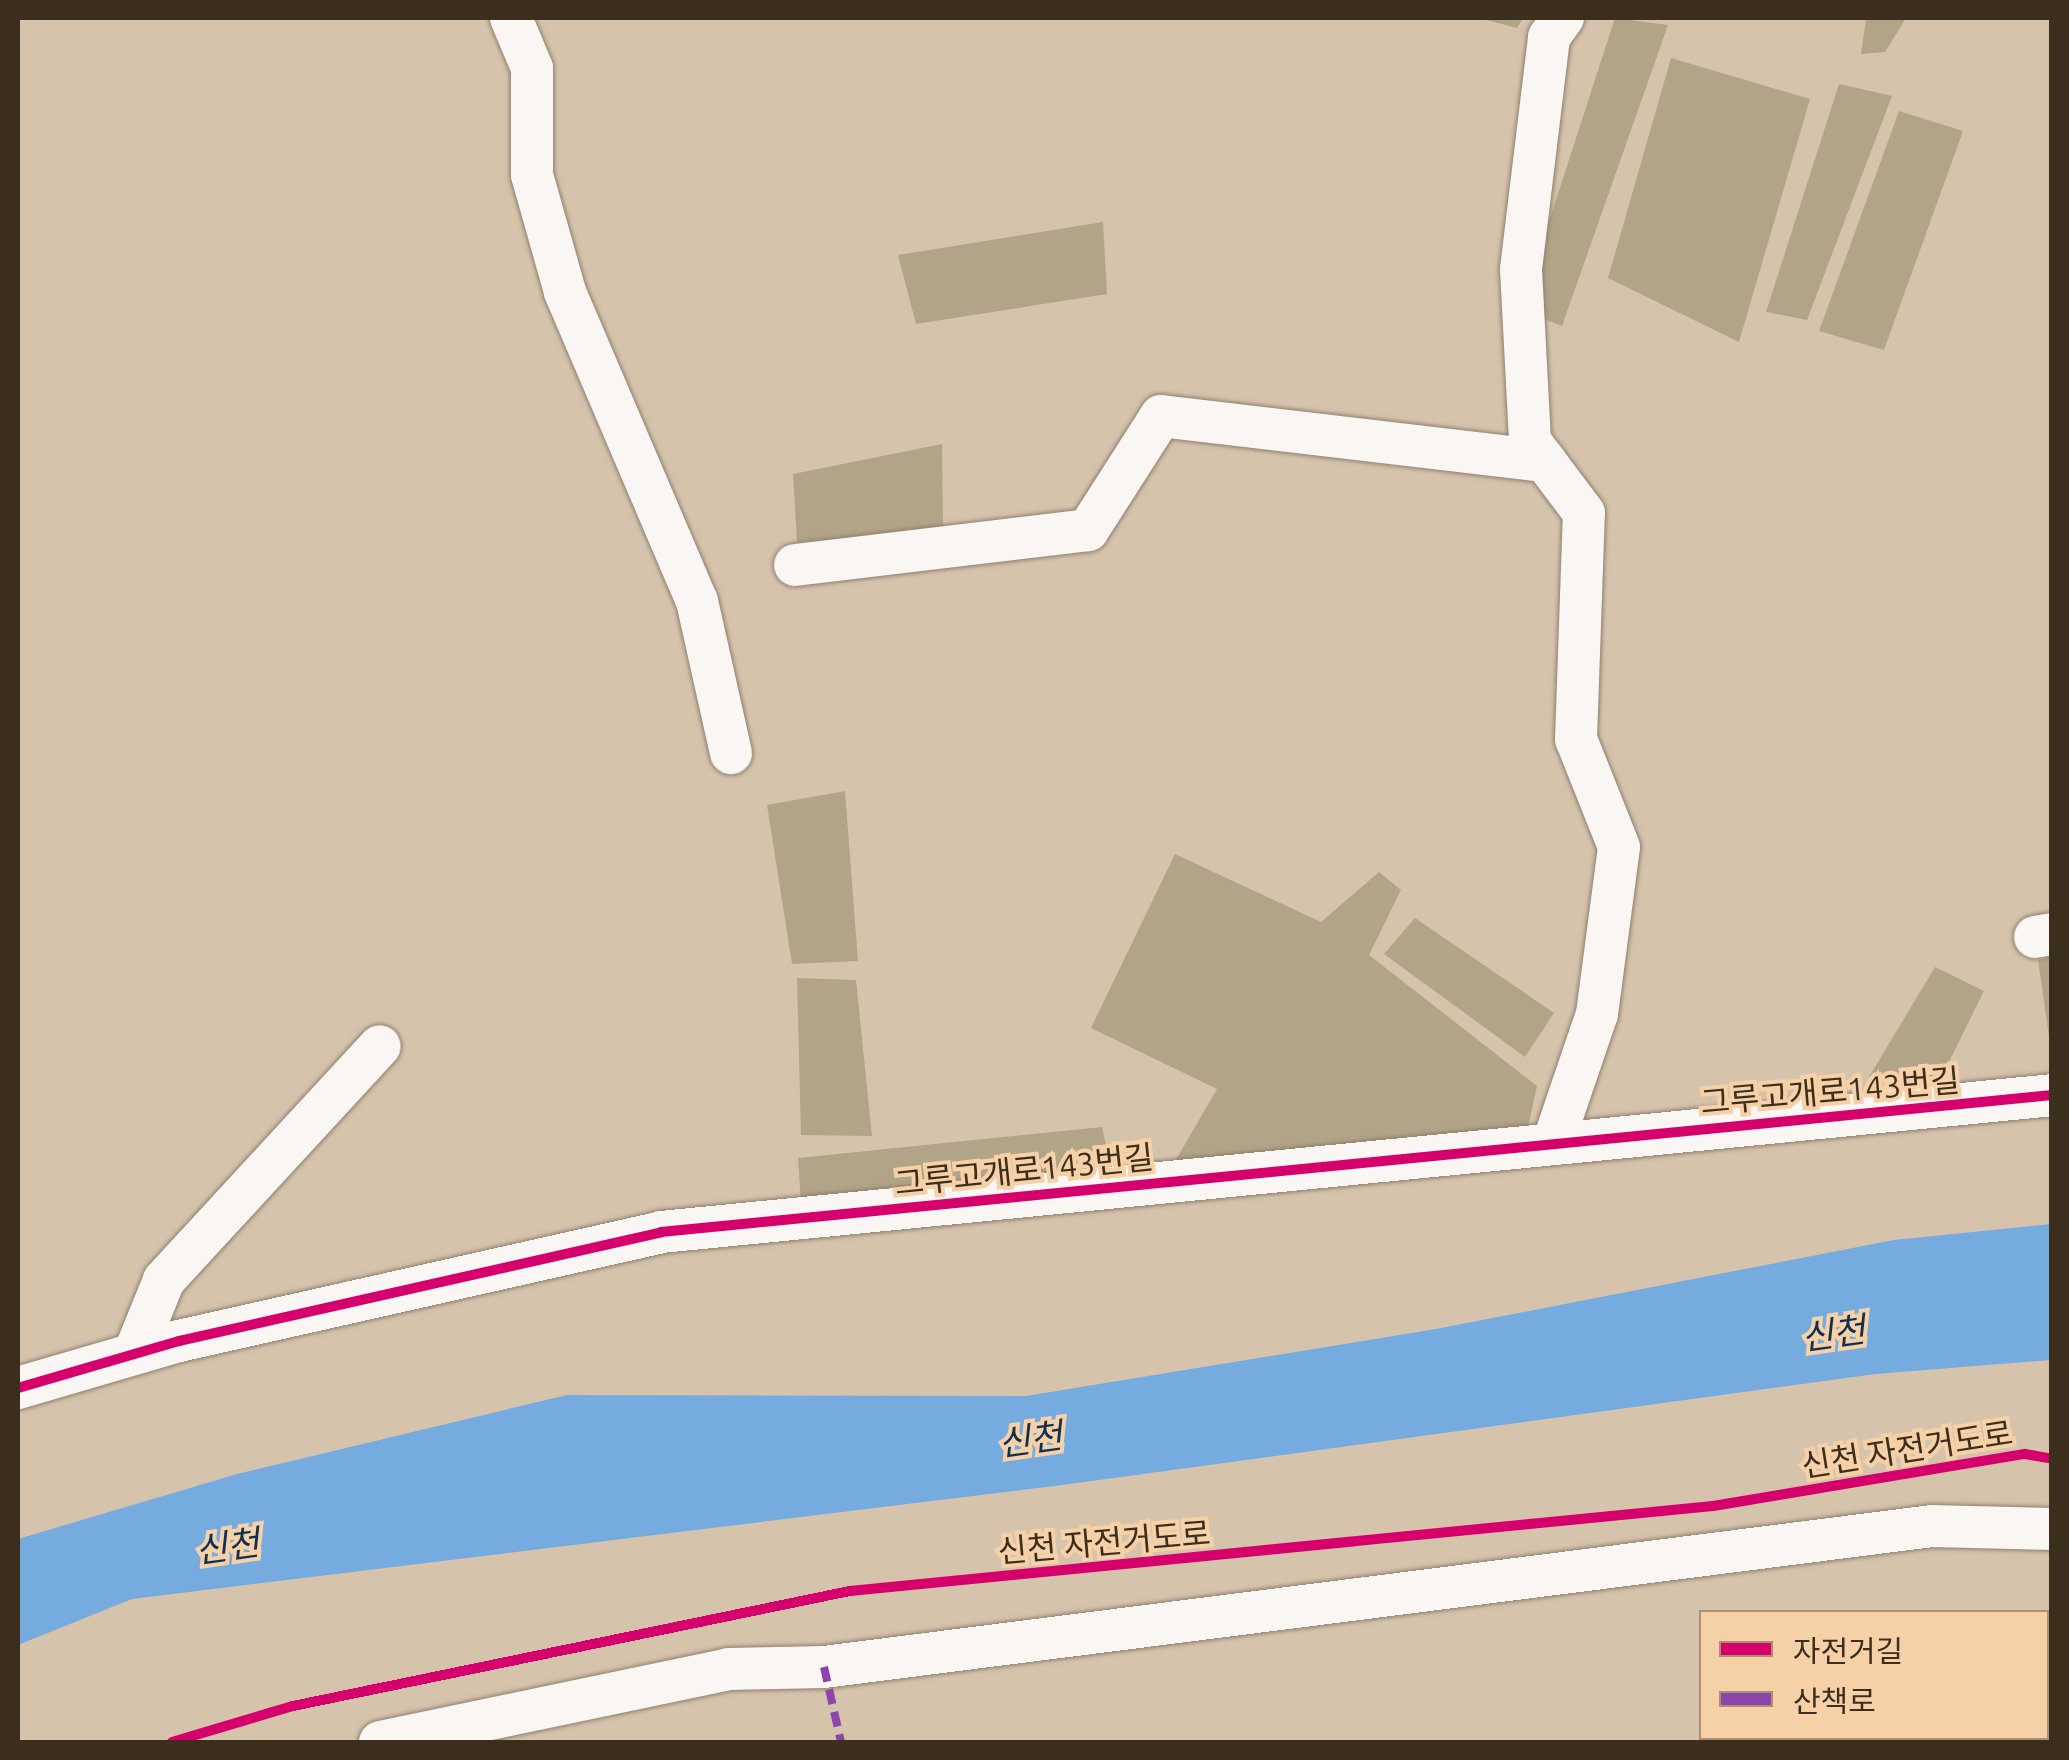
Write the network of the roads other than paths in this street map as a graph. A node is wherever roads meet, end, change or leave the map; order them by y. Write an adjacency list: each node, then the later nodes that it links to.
1 (512, 18): 5 (street)
2 (1563, 18): 3 (street)
3 (1545, 461): 4 (street); 8 (street)
4 (795, 565)
5 (732, 753)
6 (380, 1046): 9 (street)
7 (2052, 1095): 8 (street, 그루고개로143번길)
8 (1552, 1142): 9 (street, 그루고개로143번길)
9 (134, 1354): 10 (street, 그루고개로143번길)
10 (18, 1388)
11 (2052, 1529): 12 (street)
12 (380, 1742)

